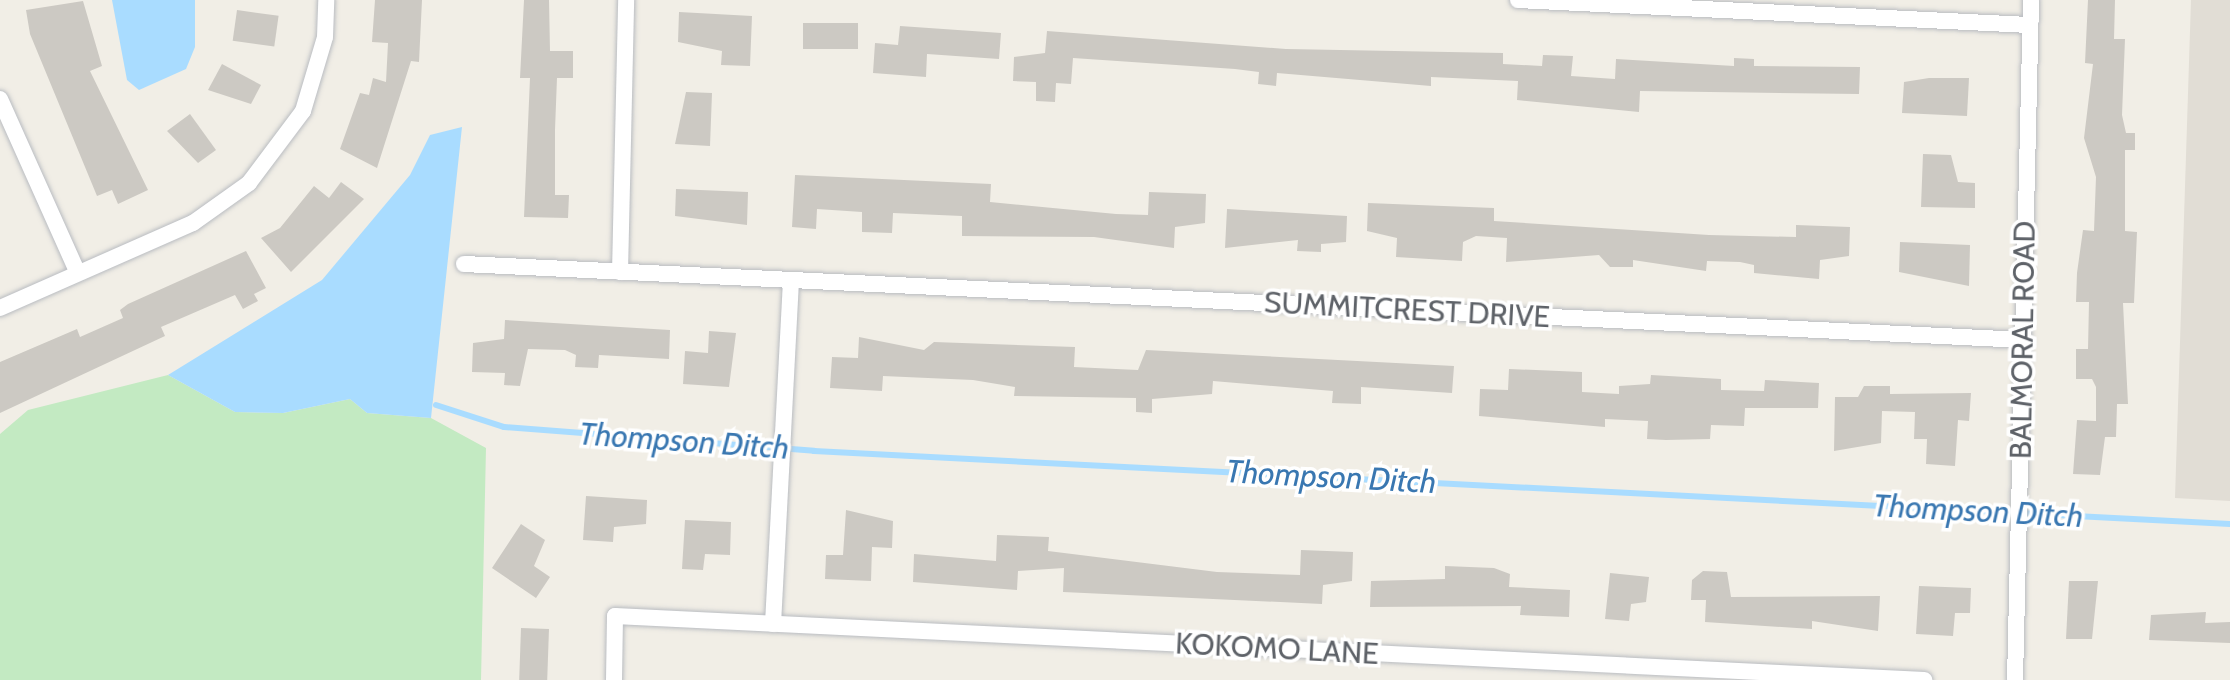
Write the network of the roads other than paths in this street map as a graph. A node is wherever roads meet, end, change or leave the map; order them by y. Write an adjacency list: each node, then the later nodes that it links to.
1 (326, 0): 8 (street)
2 (626, 0): 9 (street)
3 (1518, 0): 5 (street)
4 (2031, 0): 5 (street, BALMORAL ROAD)
5 (2030, 25): 12 (street, BALMORAL ROAD)
6 (0, 99): 8 (street)
7 (464, 264): 9 (street, SUMMITCREST DRIVE)
8 (77, 271): 11 (street)
9 (620, 272): 10 (street, SUMMITCREST DRIVE)
10 (791, 280): 12 (street, SUMMITCREST DRIVE); 13 (street)
11 (0, 308)
12 (2024, 340): 16 (street, BALMORAL ROAD)
13 (773, 624): 14 (street, KOKOMO LANE); 15 (street, KOKOMO LANE)
14 (614, 680)
15 (1924, 680)
16 (2015, 680)

